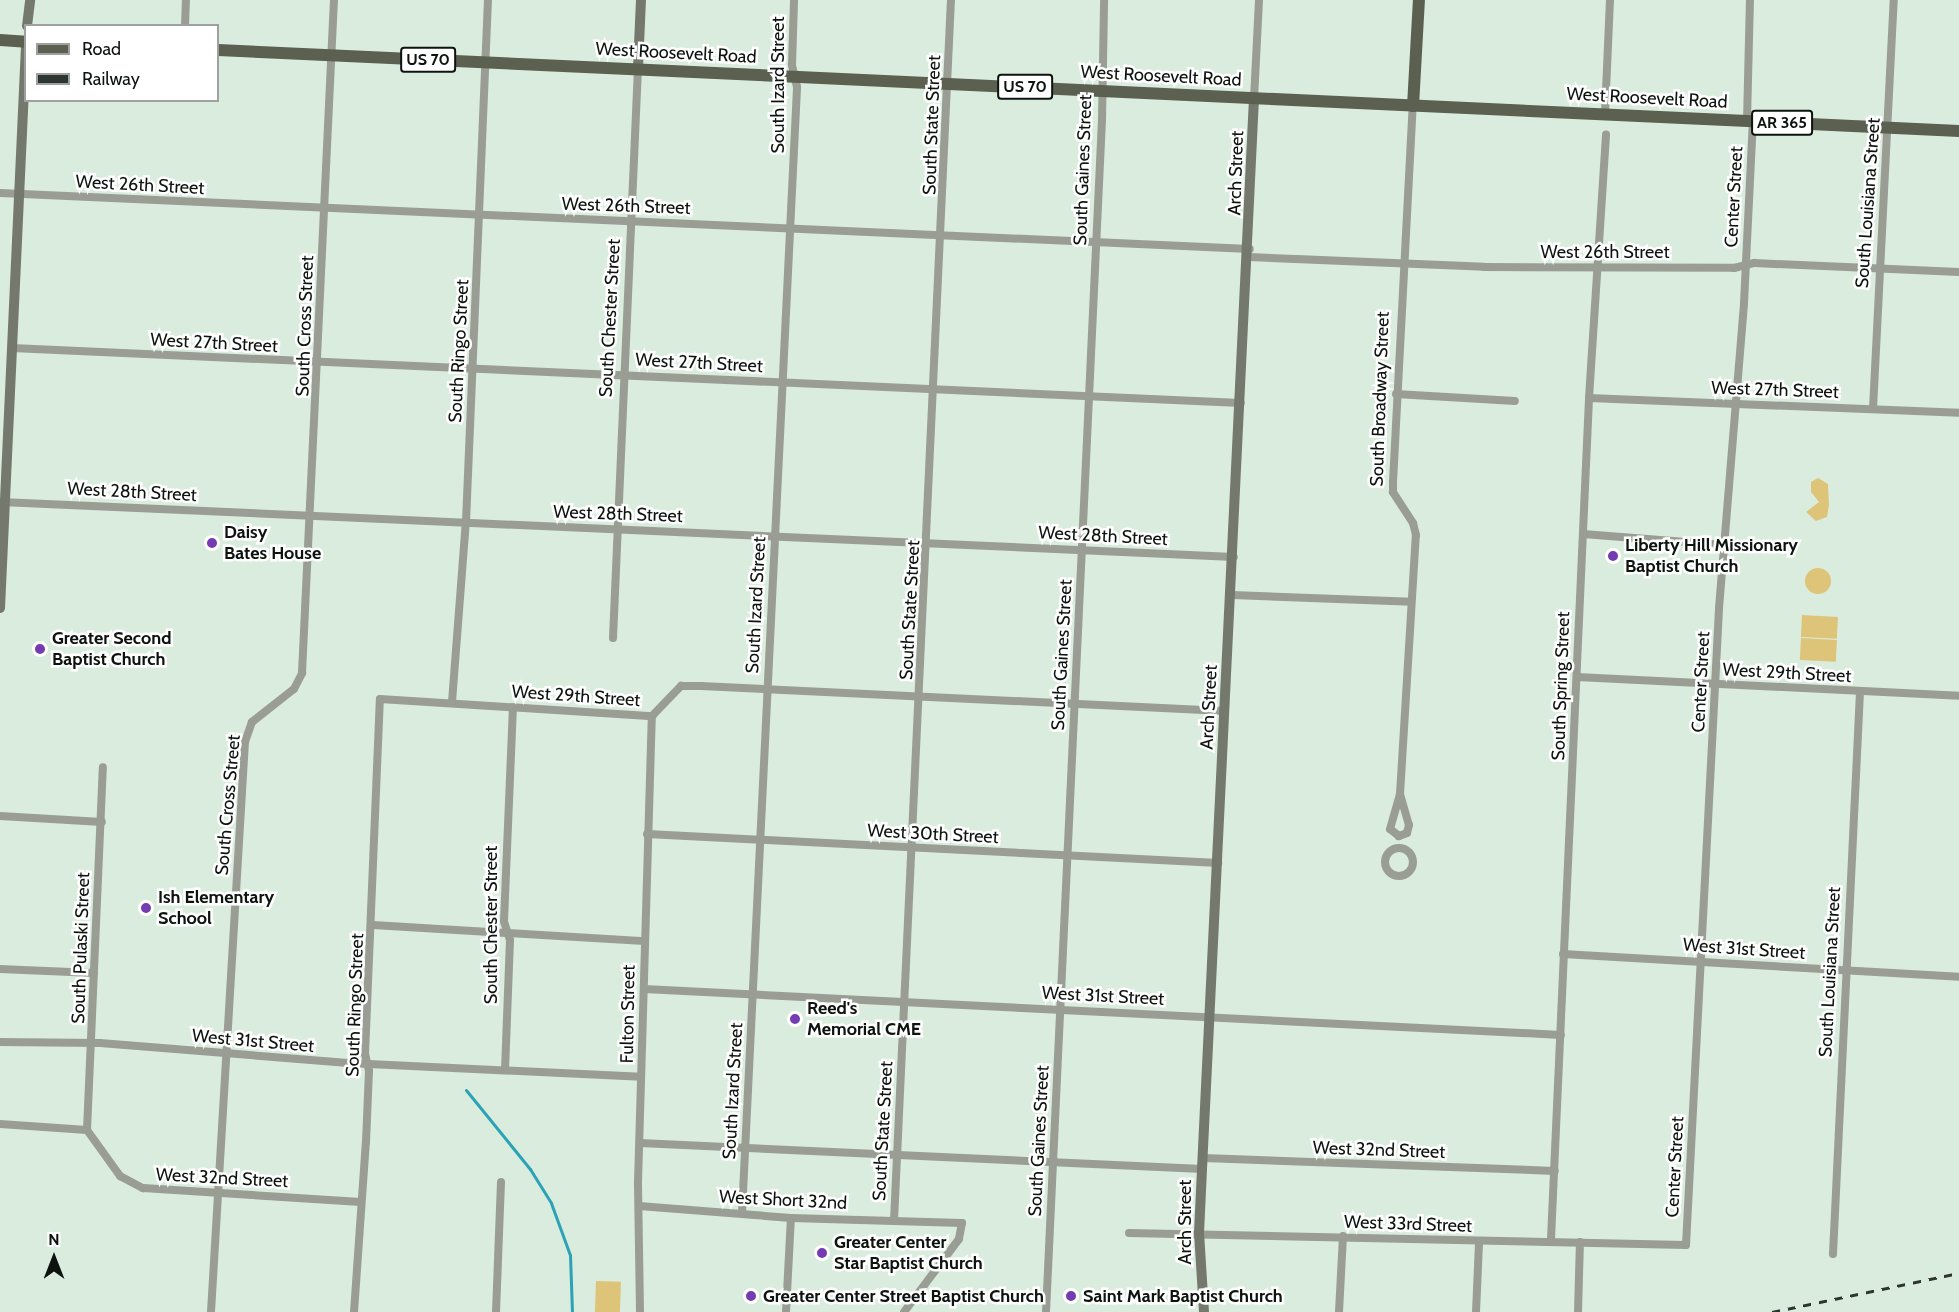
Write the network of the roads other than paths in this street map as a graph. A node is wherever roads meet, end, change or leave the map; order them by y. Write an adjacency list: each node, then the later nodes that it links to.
1 (30, 0): 14 (main road)
2 (186, 0): 15 (street)
3 (334, 0): 19 (street, South Cross Street)
4 (488, 0): 20 (street, South Ringo Street)
5 (641, 0): 21 (main road, South Chester Street)
6 (794, 0): 22 (street, South Izard Street)
7 (951, 0): 24 (street, South State Street)
8 (1104, 0): 25 (street, South Gaines Street)
9 (1259, 0): 26 (street)
10 (1419, 0): 27 (main road, South Broadway Street)
11 (1610, 0): 28 (street)
12 (1750, 0): 29 (street, Center Street)
13 (1894, 0): 30 (street, South Louisiana Street)
14 (27, 24)
15 (185, 24)
16 (0, 40): 17 (main road)
17 (24, 44)
18 (219, 50): 19 (main road, West Roosevelt Road / US 70)
19 (331, 55): 20 (main road, West Roosevelt Road / US 70); 35 (street, South Cross Street)
20 (485, 62): 21 (main road, West Roosevelt Road / US 70); 36 (street, South Ringo Street)
21 (638, 68): 22 (main road, West Roosevelt Road / US 70); 37 (street, South Chester Street)
22 (795, 76): 24 (main road, West Roosevelt Road / US 70); 38 (street, South Izard Street)
23 (24, 82): 34 (main road)
24 (950, 84): 25 (main road, West Roosevelt Road / US 70); 39 (street, South State Street)
25 (1101, 90): 26 (main road, West Roosevelt Road / US 70); 40 (street, South Gaines Street)
26 (1254, 99): 27 (main road, West Roosevelt Road / US 70); 41 (main road, Arch Street)
27 (1413, 106): 28 (main road, West Roosevelt Road / AR 365); 42 (street, South Broadway Street)
28 (1605, 114): 29 (main road, West Roosevelt Road / AR 365)
29 (1750, 121): 30 (main road, West Roosevelt Road / AR 365); 43 (street, Center Street)
30 (1886, 128): 31 (main road, West Roosevelt Road / AR 365); 45 (street, South Louisiana Street)
31 (1959, 131)
32 (1606, 135): 44 (street, South Spring Street)
33 (0, 193): 34 (street, West 26th Street)
34 (18, 194): 35 (street, West 26th Street); 47 (main road)
35 (325, 208): 36 (street, West 26th Street); 48 (street, South Cross Street)
36 (480, 215): 37 (street, West 26th Street); 49 (street, South Ringo Street)
37 (631, 221): 38 (street, West 26th Street); 50 (street, South Chester Street)
38 (789, 228): 39 (street, West 26th Street); 51 (street, South Izard Street)
39 (943, 235): 40 (street, West 26th Street); 52 (street, South State Street)
40 (1096, 242): 41 (street, West 26th Street); 54 (street, South Gaines Street)
41 (1250, 253): 42 (street, West 26th Street); 57 (main road, Arch Street)
42 (1403, 263): 44 (street, West 26th Street); 53 (street, South Broadway Street)
43 (1746, 263): 44 (street, West 26th Street); 45 (street, West 26th Street); 58 (street, Center Street)
44 (1596, 268): 55 (street, South Spring Street)
45 (1877, 269): 46 (street, West 26th Street); 59 (street, South Louisiana Street)
46 (1959, 272)
47 (12, 348): 48 (street, West 27th Street); 61 (main road)
48 (319, 362): 49 (street, West 27th Street); 62 (street, South Cross Street)
49 (473, 368): 50 (street, West 27th Street); 63 (street, South Ringo Street)
50 (624, 374): 51 (street, West 27th Street); 64 (street, South Chester Street)
51 (783, 382): 52 (street, West 27th Street); 66 (street, South Izard Street)
52 (935, 390): 54 (street, West 27th Street); 67 (street, South State Street)
53 (1396, 394): 56 (street); 72 (street, South Broadway Street)
54 (1089, 396): 57 (street, West 27th Street); 69 (street, South Gaines Street)
55 (1589, 398): 58 (street, West 27th Street); 65 (street, South Spring Street)
56 (1515, 401)
57 (1242, 403): 70 (main road, Arch Street)
58 (1736, 404): 59 (street, West 27th Street); 68 (street, Center Street)
59 (1873, 409): 60 (street, West 27th Street)
60 (1959, 413)
61 (2, 502): 62 (street, West 28th Street); 73 (main road)
62 (311, 515): 63 (street, West 28th Street); 115 (street, South Cross Street)
63 (466, 522): 64 (street, West 28th Street); 82 (street, South Ringo Street)
64 (616, 528): 66 (street, West 28th Street); 74 (street, South Chester Street)
65 (1583, 534): 68 (street); 75 (street, South Spring Street)
66 (775, 535): 67 (street, West 28th Street); 77 (street, South Izard Street)
67 (928, 542): 69 (street, West 28th Street); 79 (street, South State Street)
68 (1725, 544): 76 (street, Center Street)
69 (1082, 550): 70 (street, West 28th Street); 83 (street, South Gaines Street)
70 (1234, 557): 71 (main road, Arch Street)
71 (1232, 595): 72 (street); 85 (main road, Arch Street)
72 (1411, 602): 88 (street, South Broadway Street)
73 (0, 608)
74 (613, 638)
75 (1577, 677): 76 (street, West 29th Street); 101 (street, South Spring Street)
76 (1716, 683): 78 (street, West 29th Street); 102 (street, Center Street)
77 (768, 689): 79 (street, West 29th Street); 86 (street, West 29th Street); 93 (street, South Izard Street)
78 (1860, 692): 80 (street, West 29th Street); 104 (street, South Louisiana Street)
79 (921, 693): 83 (street, West 29th Street); 94 (street, South State Street)
80 (1959, 696)
81 (380, 699): 82 (street, West 29th Street); 98 (street, South Ringo Street)
82 (452, 702): 84 (street, West 29th Street)
83 (1075, 703): 85 (street, West 29th Street); 96 (street, South Gaines Street)
84 (513, 708): 86 (street, West 29th Street); 99 (street, South Chester Street)
85 (1224, 711): 97 (main road, Arch Street)
86 (652, 717): 91 (street, Fulton Street)
87 (103, 767): 90 (street, South Pulaski Street)
88 (1400, 794): 92 (street, South Broadway Street); 92 (street, South Broadway Street)
89 (0, 816): 90 (street)
90 (102, 822): 105 (street, South Pulaski Street)
91 (647, 834): 93 (street, West 30th Street); 100 (street, Fulton Street)
92 (1399, 836): 95 (street, South Broadway Street)
93 (760, 840): 94 (street, West 30th Street); 108 (street, South Izard Street)
94 (913, 847): 96 (street, West 30th Street); 109 (street, South State Street)
95 (1399, 848)
96 (1067, 856): 97 (street, West 30th Street); 110 (street, South Gaines Street)
97 (1218, 863): 111 (main road, Arch Street)
98 (372, 925): 99 (street); 116 (street, South Ringo Street)
99 (509, 933): 100 (street); 117 (street, South Chester Street)
100 (645, 940): 107 (street, Fulton Street)
101 (1563, 954): 102 (street, West 31st Street); 112 (street, South Spring Street)
102 (1701, 961): 104 (street, West 31st Street); 140 (street, Center Street)
103 (0, 969): 105 (street)
104 (1844, 970): 106 (street, West 31st Street); 141 (street, South Louisiana Street)
105 (94, 973): 114 (street, South Pulaski Street)
106 (1959, 977)
107 (644, 989): 108 (street, West 31st Street); 118 (street, Fulton Street)
108 (753, 994): 109 (street, West 31st Street); 122 (street, South Izard Street)
109 (905, 1002): 110 (street, West 31st Street); 123 (street, South State Street)
110 (1060, 1009): 111 (street, West 31st Street); 124 (street, South Gaines Street)
111 (1209, 1016): 112 (street, West 31st Street); 125 (main road, Arch Street)
112 (1561, 1035): 126 (street, South Spring Street)
113 (0, 1042): 114 (street, West 31st Street)
114 (92, 1044): 115 (street, West 31st Street); 120 (street, South Pulaski Street)
115 (225, 1054): 116 (street, West 31st Street); 128 (street, South Cross Street)
116 (367, 1064): 117 (street, West 31st Street); 129 (street, South Ringo Street)
117 (505, 1070): 118 (street, West 31st Street)
118 (641, 1077): 121 (street, Fulton Street)
119 (0, 1124): 120 (street)
120 (87, 1130): 128 (street, West 32nd Street)
121 (639, 1143): 122 (street, West 32nd Street); 130 (street, Fulton Street)
122 (745, 1146): 123 (street, West 32nd Street); 131 (street, South Izard Street)
123 (897, 1152): 124 (street, West 32nd Street); 133 (street, South State Street)
124 (1053, 1161): 125 (street, West 32nd Street); 148 (street, South Gaines Street)
125 (1202, 1164): 126 (street, West 32nd Street); 135 (main road, Arch Street)
126 (1555, 1171): 137 (street, South Spring Street)
127 (501, 1182): 144 (street)
128 (219, 1191): 129 (street, West 32nd Street); 142 (street, South Cross Street)
129 (362, 1202): 143 (street, South Ringo Street)
130 (639, 1206): 131 (street, West Short 32nd); 145 (street, Fulton Street)
131 (742, 1213): 132 (street, West Short 32nd)
132 (791, 1218): 133 (street, West Short 32nd); 146 (street)
133 (894, 1221): 147 (street, West Short 32nd)
134 (1129, 1233): 135 (street, West 33rd Street)
135 (1199, 1233): 136 (street, West 33rd Street); 149 (main road, Arch Street)
136 (1343, 1236): 138 (street, West 33rd Street); 150 (street)
137 (1551, 1239): 138 (street, West 33rd Street); 139 (street, West 33rd Street)
138 (1479, 1242): 151 (street)
139 (1580, 1242): 140 (street, West 33rd Street); 152 (street)
140 (1686, 1245)
141 (1833, 1254)
142 (212, 1312)
143 (354, 1312)
144 (496, 1312)
145 (640, 1312)
146 (786, 1312)
147 (904, 1312)
148 (1046, 1312)
149 (1204, 1312)
150 (1339, 1312)
151 (1476, 1312)
152 (1578, 1312)

